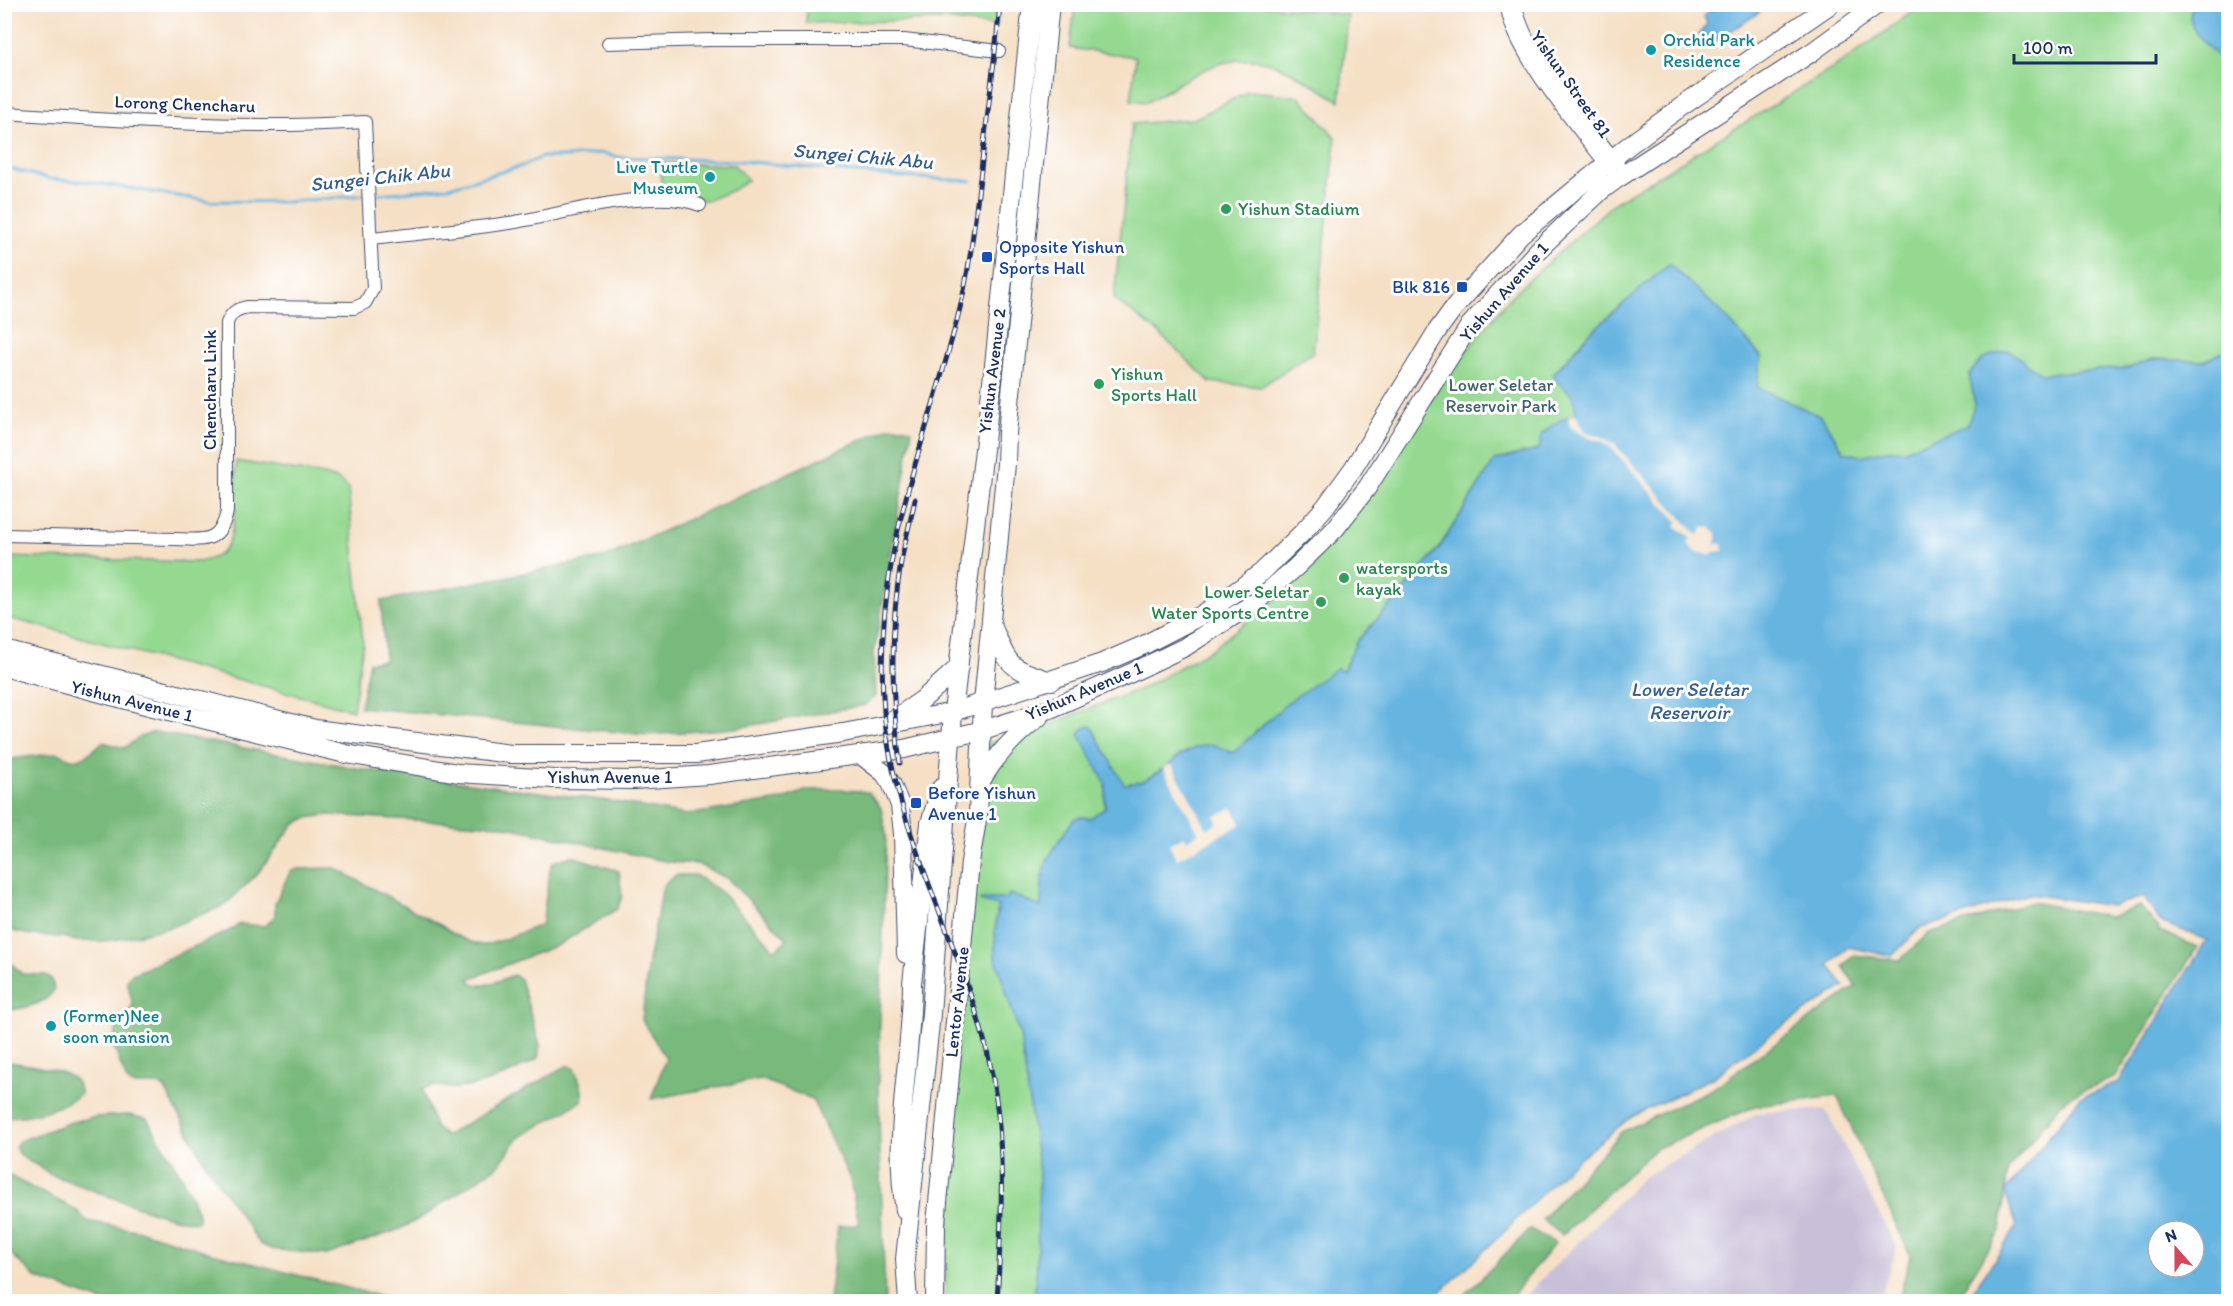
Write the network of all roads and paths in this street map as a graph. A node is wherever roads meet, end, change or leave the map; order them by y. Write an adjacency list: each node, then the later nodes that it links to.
1 (1032, 4): 25 (main road, Yishun Avenue 2)
2 (1050, 4): 20 (main road, Yishun Avenue 2)
3 (1507, 4): 15 (street, Yishun Street 81)
4 (1516, 4): 15 (street, Yishun Street 81)
5 (1831, 4): 7 (main road, Yishun Avenue 1)
6 (1878, 4): 8 (main road, Yishun Avenue 1)
7 (1812, 17): 8 (main road); 9 (main road, Yishun Avenue 1)
8 (1844, 28): 12 (main road, Yishun Avenue 1)
9 (1779, 39): 12 (main road); 15 (main road, Yishun Avenue 1)
10 (608, 44): 11 (street)
11 (999, 51)
12 (1812, 51): 16 (main road, Yishun Avenue 1)
13 (4, 113): 14 (street, Lorong Chencharu)
14 (365, 122): 18 (street, Chencharu Link)
15 (1610, 161): 16 (street, Yishun Street 81); 21 (main road, Yishun Avenue 1)
16 (1622, 176): 22 (main road, Yishun Avenue 1)
17 (700, 205): 18 (street)
18 (372, 239): 19 (street, Chencharu Link)
19 (4, 534)
20 (990, 620): 26 (main road); 27 (main road, Yishun Avenue 2)
21 (1163, 635): 22 (main road); 26 (main road, Yishun Avenue 1)
22 (1185, 647): 28 (main road, Yishun Avenue 1)
23 (4, 650): 30 (main road, Yishun Avenue 1)
24 (4, 667): 33 (main road, Yishun Avenue 1)
25 (958, 667): 29 (main road, Yishun Avenue 2); 30 (main road)
26 (1052, 681): 27 (main road, Yishun Avenue 1)
27 (983, 704): 29 (main road, Yishun Avenue 1); 31 (main road, Lentor Avenue)
28 (1050, 709): 31 (main road, Yishun Avenue 1); 35 (main road)
29 (953, 712): 30 (main road, Yishun Avenue 1); 32 (main road, Yishun Avenue 2)
30 (884, 726)
31 (983, 730): 32 (main road, Yishun Avenue 1); 35 (main road, Lentor Avenue)
32 (951, 738): 33 (main road, Yishun Avenue 1); 34 (main road, Lentor Avenue)
33 (861, 755): 36 (main road)
34 (949, 764): 36 (main road); 37 (main road, Lentor Avenue)
35 (980, 783): 39 (main road, Lentor Avenue)
36 (908, 1039): 37 (main road)
37 (909, 1232): 38 (main road, Lentor Avenue)
38 (908, 1302)
39 (935, 1302)

